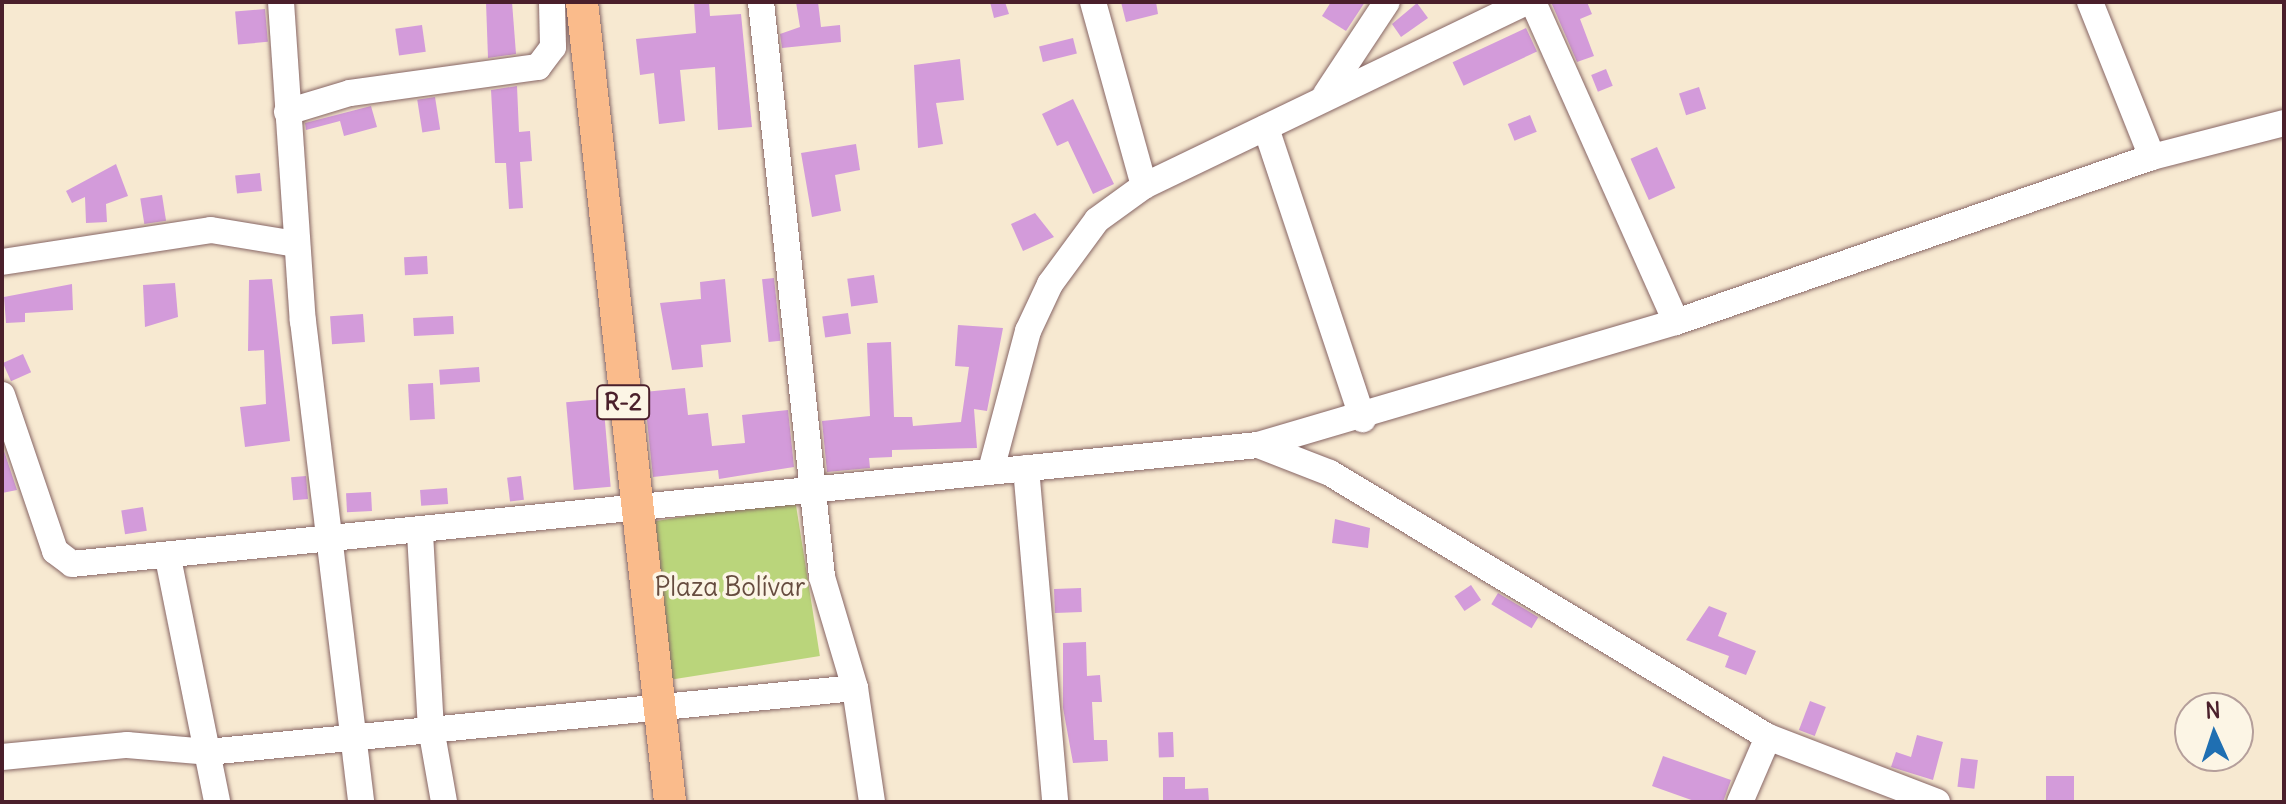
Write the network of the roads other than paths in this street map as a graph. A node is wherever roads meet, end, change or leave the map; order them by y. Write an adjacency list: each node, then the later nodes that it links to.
1 (281, 2): 11 (street)
2 (552, 2): 11 (street)
3 (582, 2): 25 (main road, R-2)
4 (761, 2): 24 (street)
5 (1093, 2): 15 (street)
6 (1387, 2): 10 (street)
7 (1527, 2): 10 (street)
8 (1533, 2): 18 (street)
9 (2090, 2): 14 (street)
10 (1326, 94): 13 (street)
11 (287, 112): 16 (street)
12 (2284, 123): 14 (street)
13 (1266, 128): 15 (street); 20 (street)
14 (2152, 157): 18 (street)
15 (1144, 186): 23 (street)
16 (296, 244): 17 (street); 27 (street)
17 (2, 262)
18 (1676, 322): 20 (street)
19 (2, 395): 28 (street)
20 (1363, 419): 21 (street)
21 (1258, 445): 22 (street); 33 (street)
22 (1026, 468): 23 (street); 41 (street)
23 (991, 470): 24 (street)
24 (817, 491): 25 (street); 29 (street)
25 (634, 508): 26 (street); 30 (main road, R-2)
26 (420, 533): 27 (street); 31 (street)
27 (332, 539): 28 (street); 32 (street)
28 (168, 558): 34 (street)
29 (855, 688): 30 (street); 40 (street)
30 (661, 712): 31 (street); 39 (main road, R-2)
31 (431, 728): 32 (street); 38 (street)
32 (357, 733): 34 (street); 37 (street)
33 (1768, 737): 42 (street); 43 (street)
34 (208, 752): 35 (street); 36 (street)
35 (2, 757)
36 (217, 802)
37 (361, 802)
38 (444, 802)
39 (670, 802)
40 (872, 802)
41 (1055, 802)
42 (1740, 802)
43 (1937, 802)

